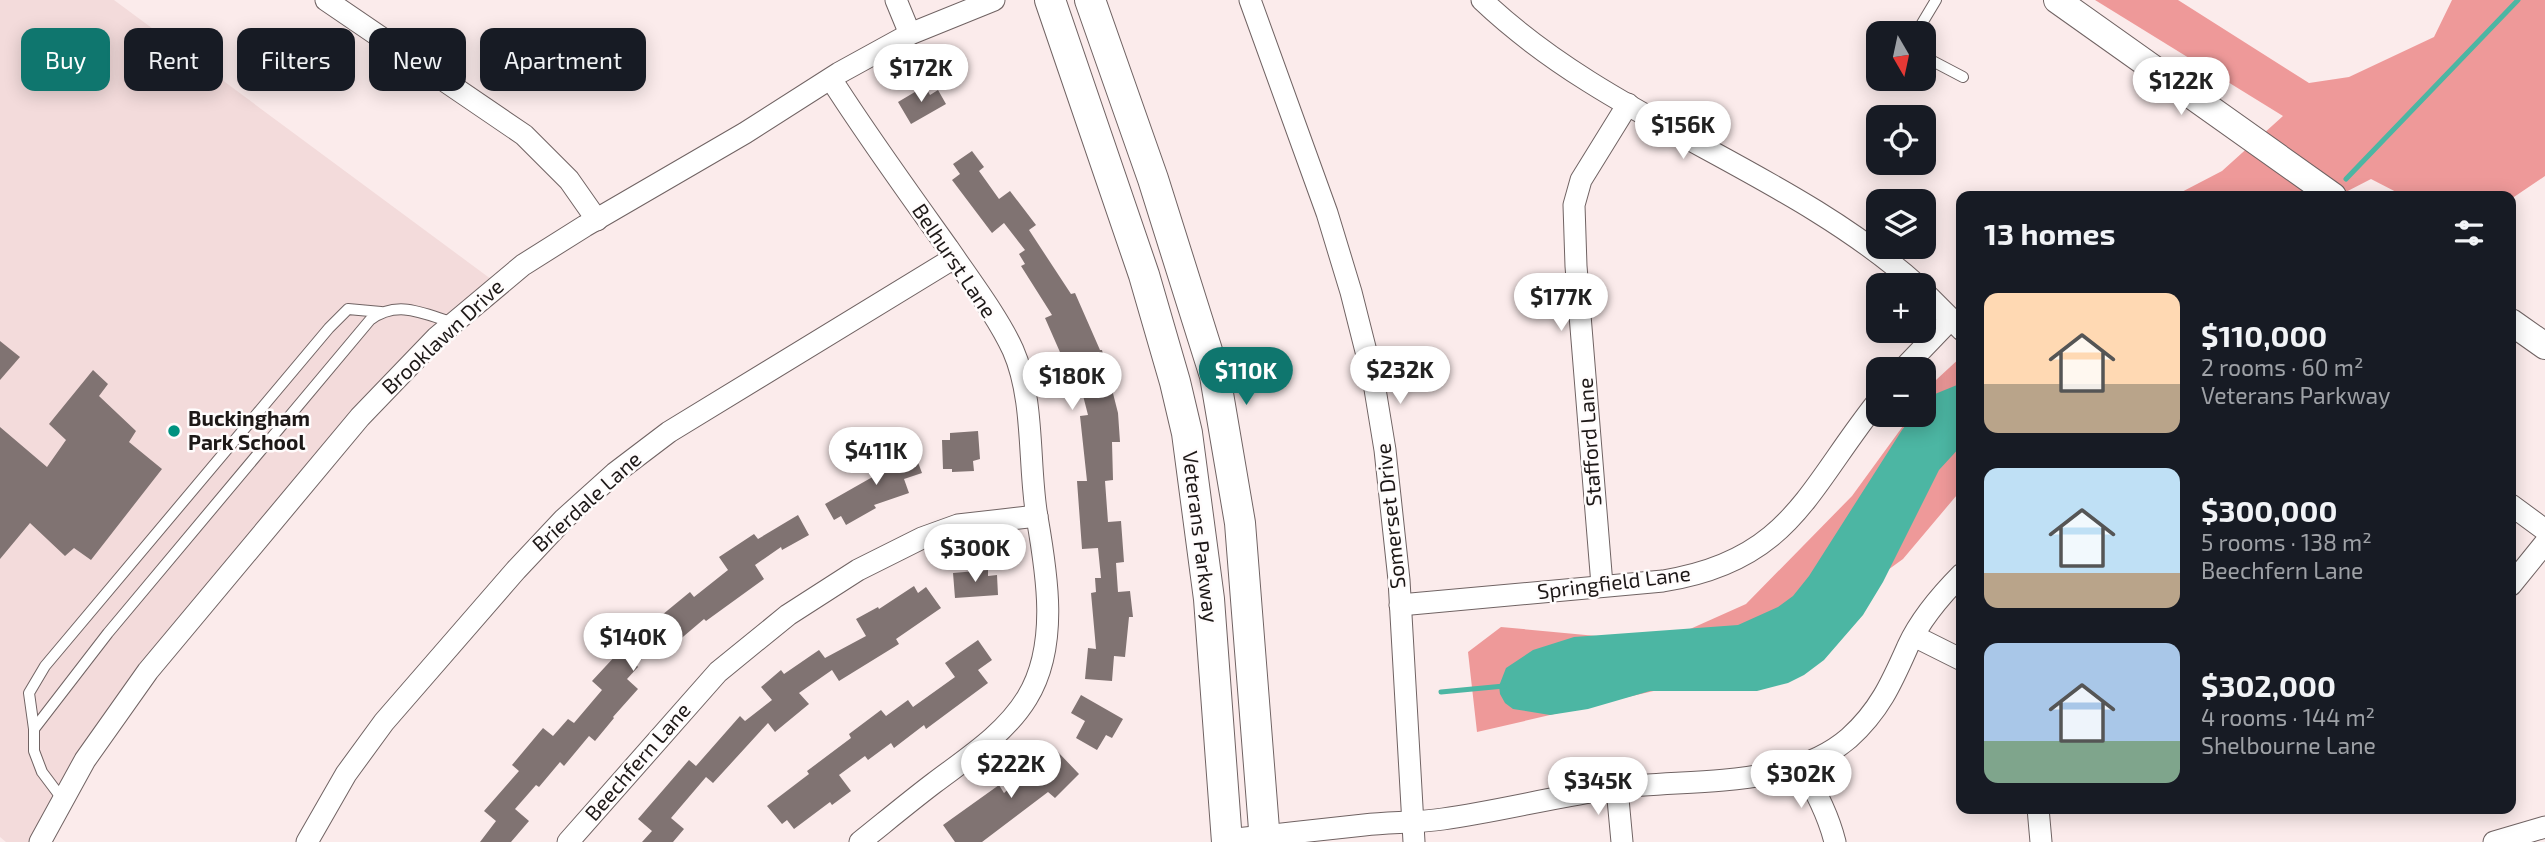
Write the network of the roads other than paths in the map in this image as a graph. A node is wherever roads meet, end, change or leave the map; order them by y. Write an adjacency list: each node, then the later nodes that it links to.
1 (326, 0): 17 (street)
2 (895, 0): 11 (street)
3 (994, 0): 11 (street, Brooklawn Drive)
4 (1050, 0): 46 (main road, Veterans Parkway)
5 (1090, 0): 45 (main road, Veterans Parkway)
6 (1250, 0): 35 (street, Somerset Drive)
7 (1482, 0): 15 (street)
8 (1936, 0): 10 (lane)
9 (2057, 0): 16 (street)
10 (1923, 21)
11 (910, 34): 14 (street, Brooklawn Drive)
12 (1936, 63): 13 (lane)
13 (1964, 77)
14 (831, 79): 17 (street, Brooklawn Drive); 18 (street, Belhurst Lane)
15 (1628, 104): 19 (street); 34 (street, Stafford Lane)
16 (2326, 191)
17 (597, 220): 22 (street, Brooklawn Drive)
18 (954, 258): 29 (street, Belhurst Lane); 48 (street, Brierdale Lane)
19 (1903, 273)
20 (1936, 304): 23 (street)
21 (381, 312): 22 (lane); 38 (lane); 38 (lane)
22 (454, 323): 41 (street, Brooklawn Drive)
23 (1956, 325): 26 (street)
24 (2516, 326): 25 (street)
25 (2545, 346)
26 (1917, 357)
27 (1866, 418): 34 (street, Springfield Lane)
28 (2516, 509): 30 (street)
29 (1037, 516): 49 (street, Beechfern Lane); 50 (street, Belhurst Lane)
30 (2545, 530)
31 (2545, 543): 32 (street)
32 (2516, 579)
33 (1956, 580): 36 (street)
34 (1602, 585): 35 (street, Springfield Lane)
35 (1400, 605): 44 (street, Somerset Drive)
36 (1914, 636): 37 (street); 39 (street)
37 (1956, 657)
38 (34, 729): 41 (lane)
39 (1800, 765): 40 (street); 52 (street)
40 (1617, 788): 44 (street); 51 (street)
41 (63, 800): 47 (street, Brooklawn Drive)
42 (2039, 814): 53 (street)
43 (2545, 827): 54 (street)
44 (1413, 832): 45 (street)
45 (1265, 839): 46 (street)
46 (1227, 841)
47 (40, 842)
48 (307, 842)
49 (568, 842)
50 (860, 842)
51 (1622, 842)
52 (1835, 842)
53 (2041, 842)
54 (2494, 842)

